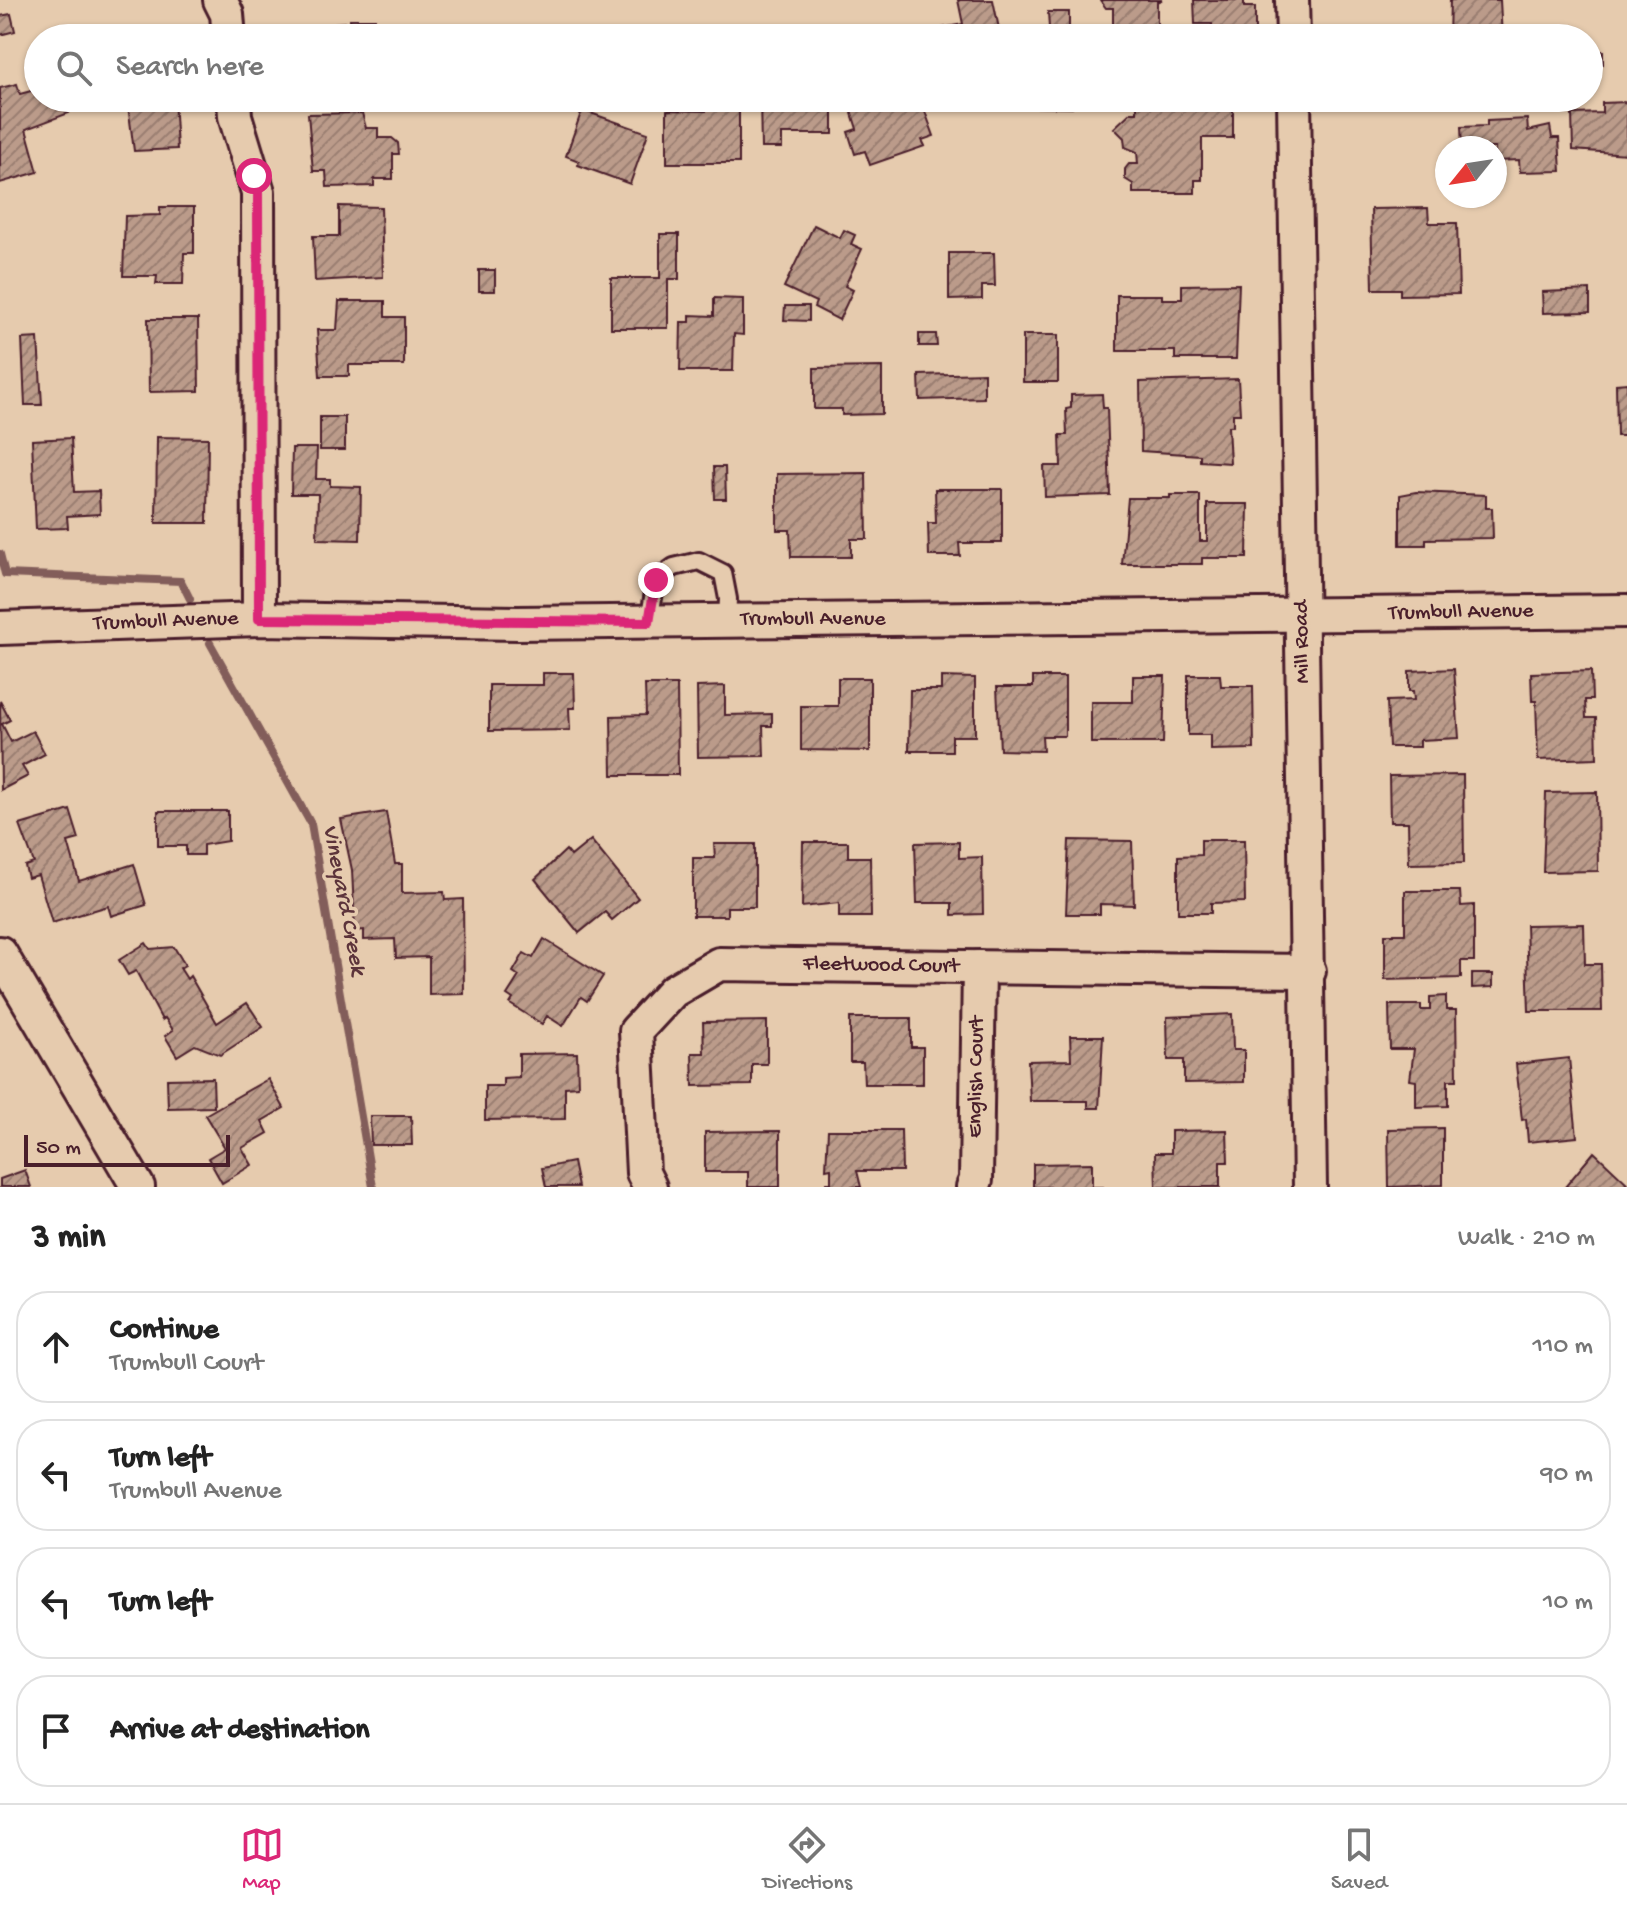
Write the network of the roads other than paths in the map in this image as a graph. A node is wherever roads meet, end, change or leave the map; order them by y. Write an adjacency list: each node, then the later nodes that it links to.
1 (220, 0): 3 (street)
2 (1292, 0): 4 (street)
3 (228, 24)
4 (1293, 24)
5 (235, 112): 9 (street)
6 (1294, 112): 8 (street, Mill Road)
7 (1627, 611): 8 (street, Trumbull Avenue)
8 (1303, 616): 10 (street, Trumbull Avenue); 15 (street, Mill Road)
9 (259, 619): 11 (street, Trumbull Avenue); 12 (street, Trumbull Avenue)
10 (727, 621): 11 (street, Trumbull Avenue); 11 (lane)
11 (649, 622)
12 (0, 628)
13 (0, 953): 16 (street)
14 (979, 967): 15 (street, Fleetwood Court); 17 (street, Fleetwood Court); 18 (street, English Court)
15 (1309, 971): 19 (street, Mill Road)
16 (138, 1187)
17 (650, 1187)
18 (973, 1187)
19 (1310, 1187)

